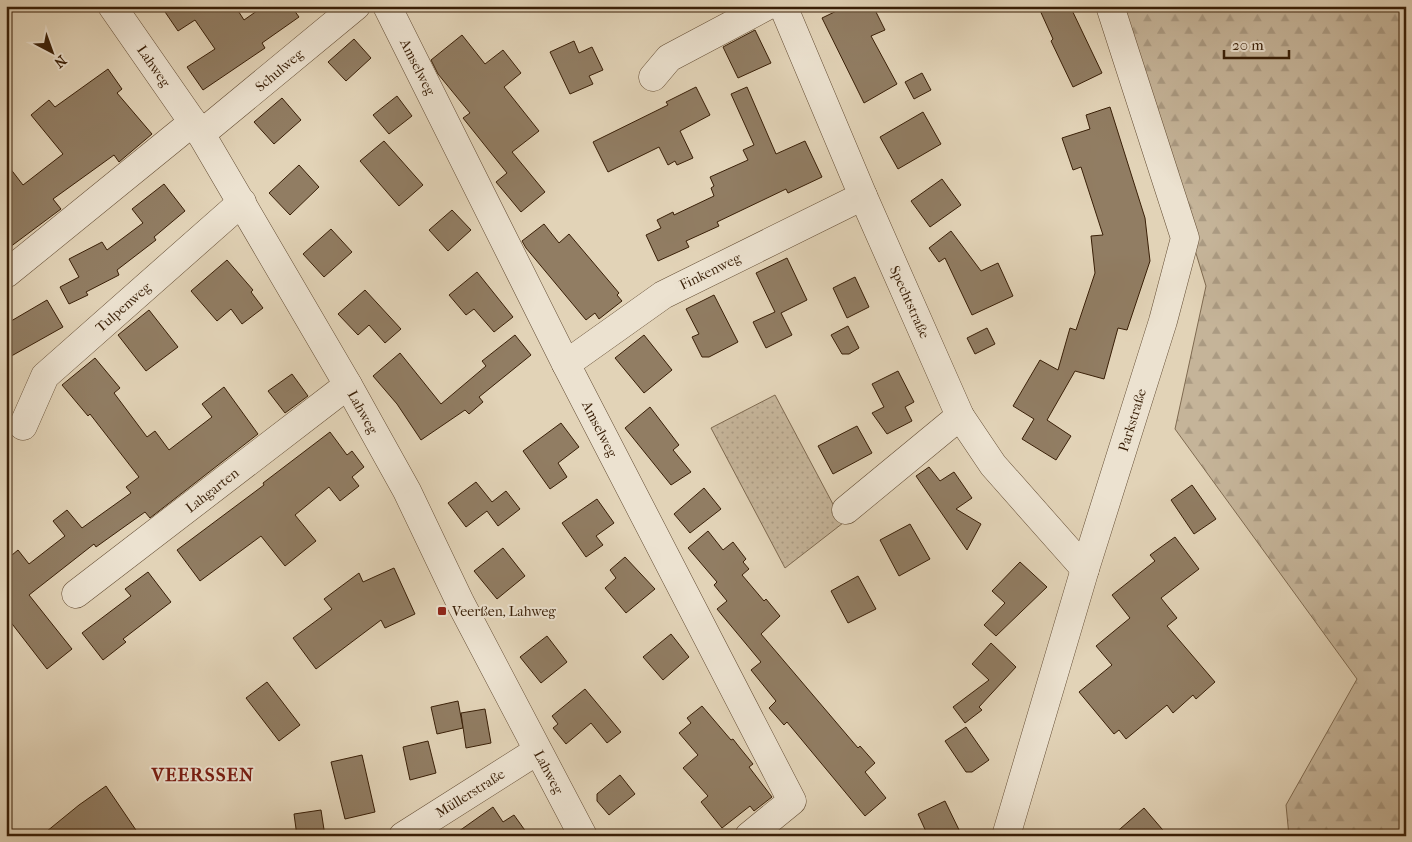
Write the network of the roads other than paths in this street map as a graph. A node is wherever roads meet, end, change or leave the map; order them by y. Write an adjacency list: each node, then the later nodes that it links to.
1 (112, 6): 8 (street, Lahweg)
2 (356, 6): 8 (street, Schulweg)
3 (387, 6): 12 (street, Amselweg)
4 (767, 6): 7 (street)
5 (783, 6): 9 (street, Spechtstraße)
6 (1110, 6): 17 (street, Parkstraße)
7 (653, 77)
8 (197, 128): 10 (street, Lahweg); 11 (street, Schulweg)
9 (863, 196): 12 (street, Finkenweg); 14 (street, Spechtstraße)
10 (242, 202): 13 (street, Lahweg); 15 (street, Tulpenweg)
11 (6, 274)
12 (566, 364): 22 (street, Amselweg)
13 (348, 385): 18 (street, Lahgarten); 19 (street, Lahweg)
14 (960, 416): 16 (street); 17 (street, Spechtstraße)
15 (23, 426)
16 (846, 510)
17 (1085, 569): 23 (street, Parkstraße)
18 (76, 594)
19 (537, 751): 20 (street, Müllerstraße); 21 (street, Lahweg)
20 (402, 836)
21 (583, 836)
22 (749, 836)
23 (1006, 836)

